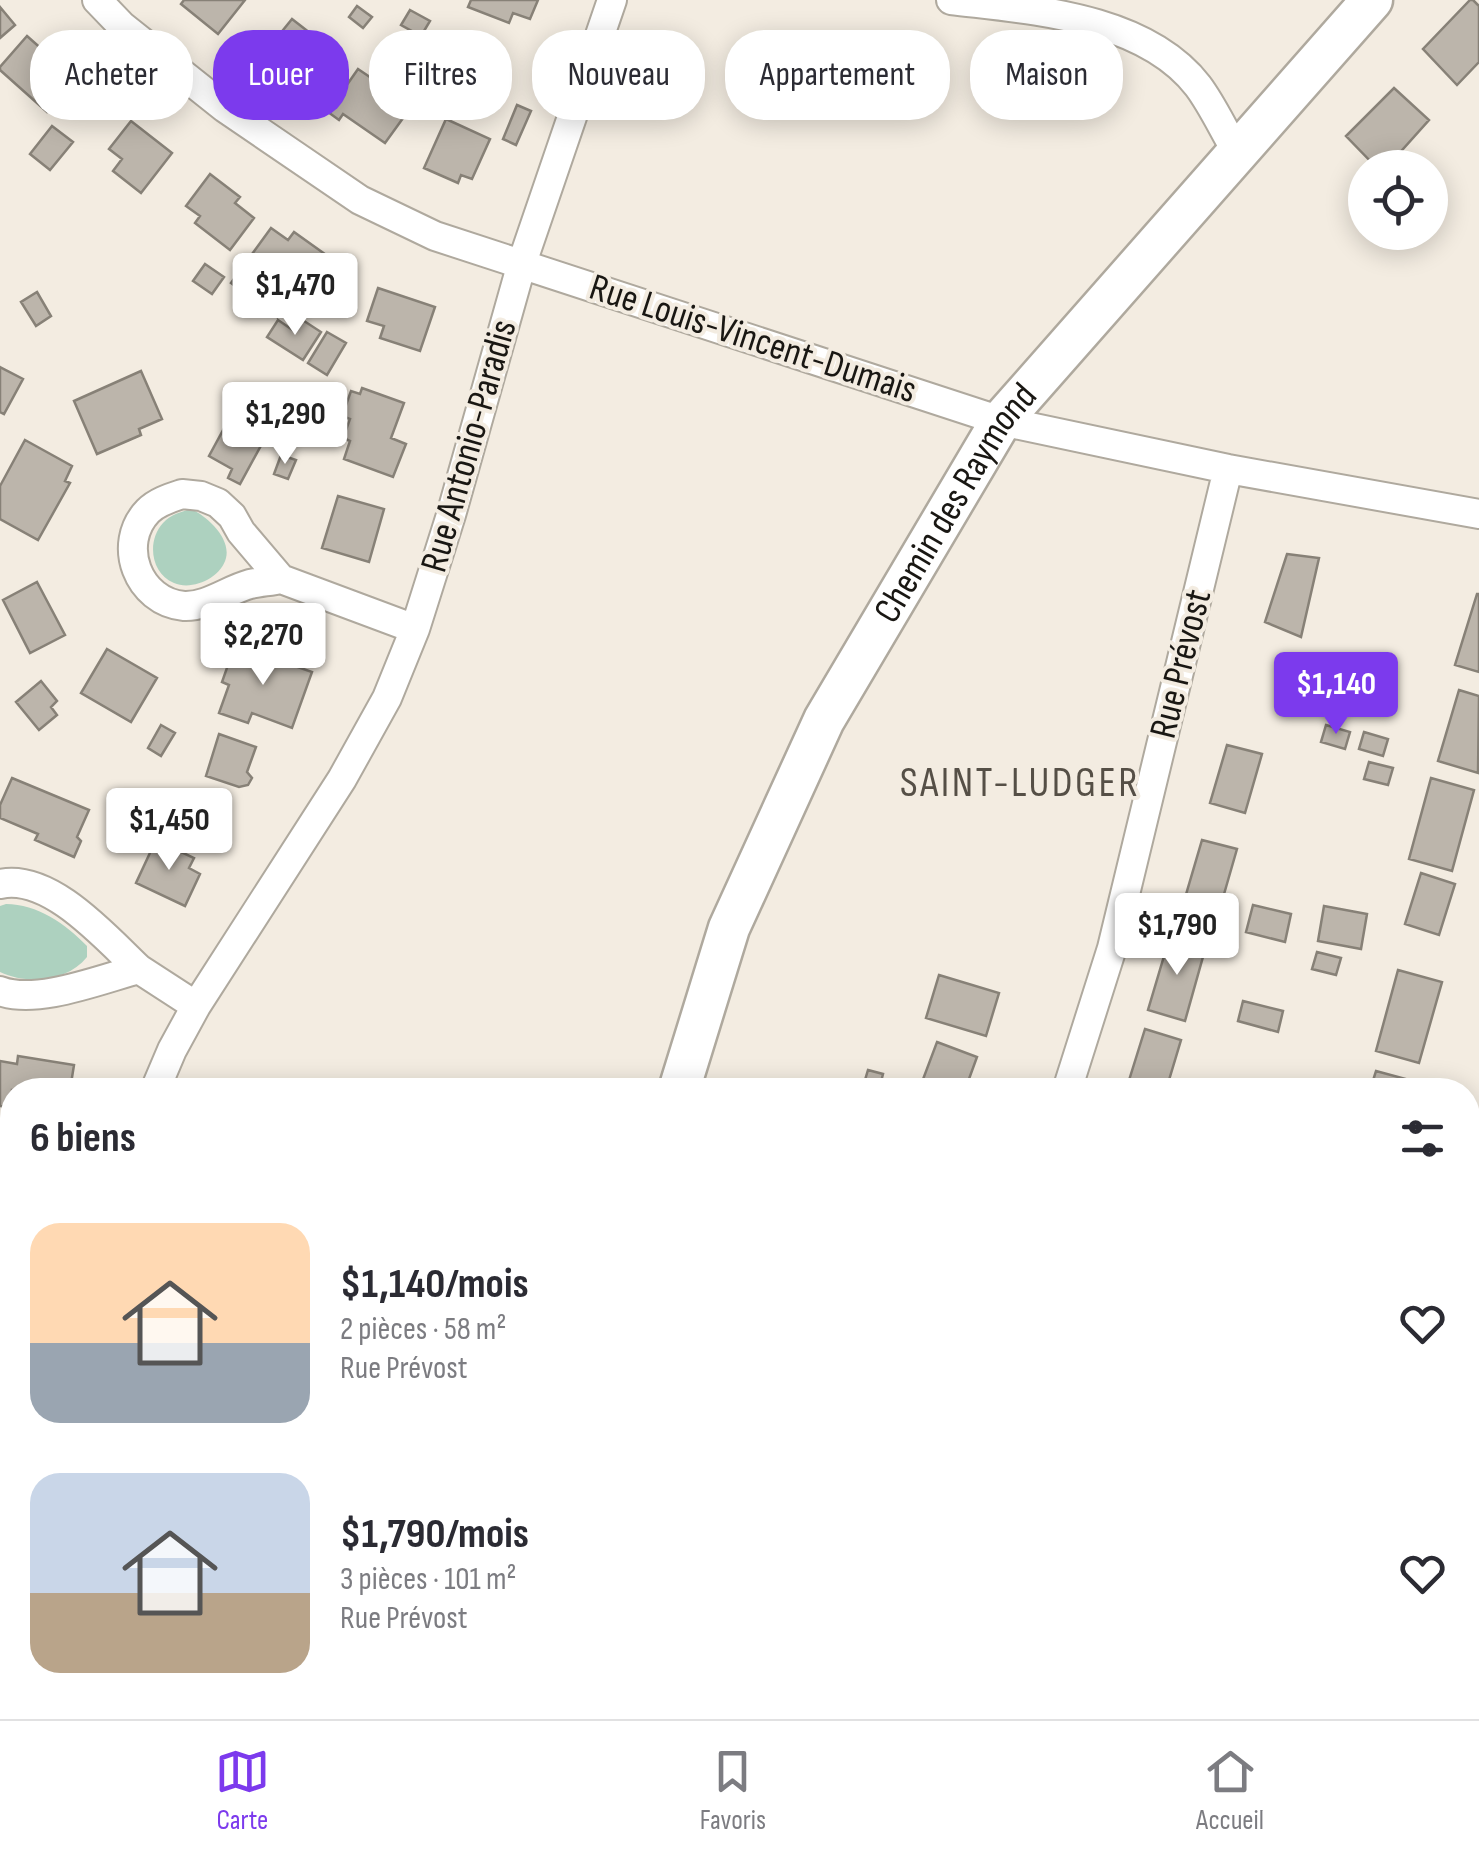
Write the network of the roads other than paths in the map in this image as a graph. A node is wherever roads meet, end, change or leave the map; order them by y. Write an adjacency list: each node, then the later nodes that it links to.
1 (97, 0): 6 (street, Rue Louis-Vincent-Dumais)
2 (612, 0): 6 (street, Rue Antonio-Paradis)
3 (950, 0): 5 (street)
4 (1372, 0): 5 (street, Chemin des Raymond)
5 (1237, 152): 7 (street, Chemin des Raymond)
6 (522, 263): 7 (street, Rue Louis-Vincent-Dumais); 11 (street, Rue Antonio-Paradis)
7 (1001, 421): 8 (street, Rue Louis-Vincent-Dumais); 17 (street, Chemin des Raymond)
8 (1228, 469): 9 (street, Rue Louis-Vincent-Dumais); 18 (street, Rue Prévost)
9 (1479, 514)
10 (281, 579): 10 (street); 11 (street)
11 (415, 629): 15 (street, Rue Antonio-Paradis)
12 (0, 884): 13 (street)
13 (138, 969): 14 (street); 15 (street)
14 (0, 991)
15 (196, 1006): 16 (street, Rue Antonio-Paradis)
16 (160, 1078)
17 (683, 1078)
18 (1071, 1078)

